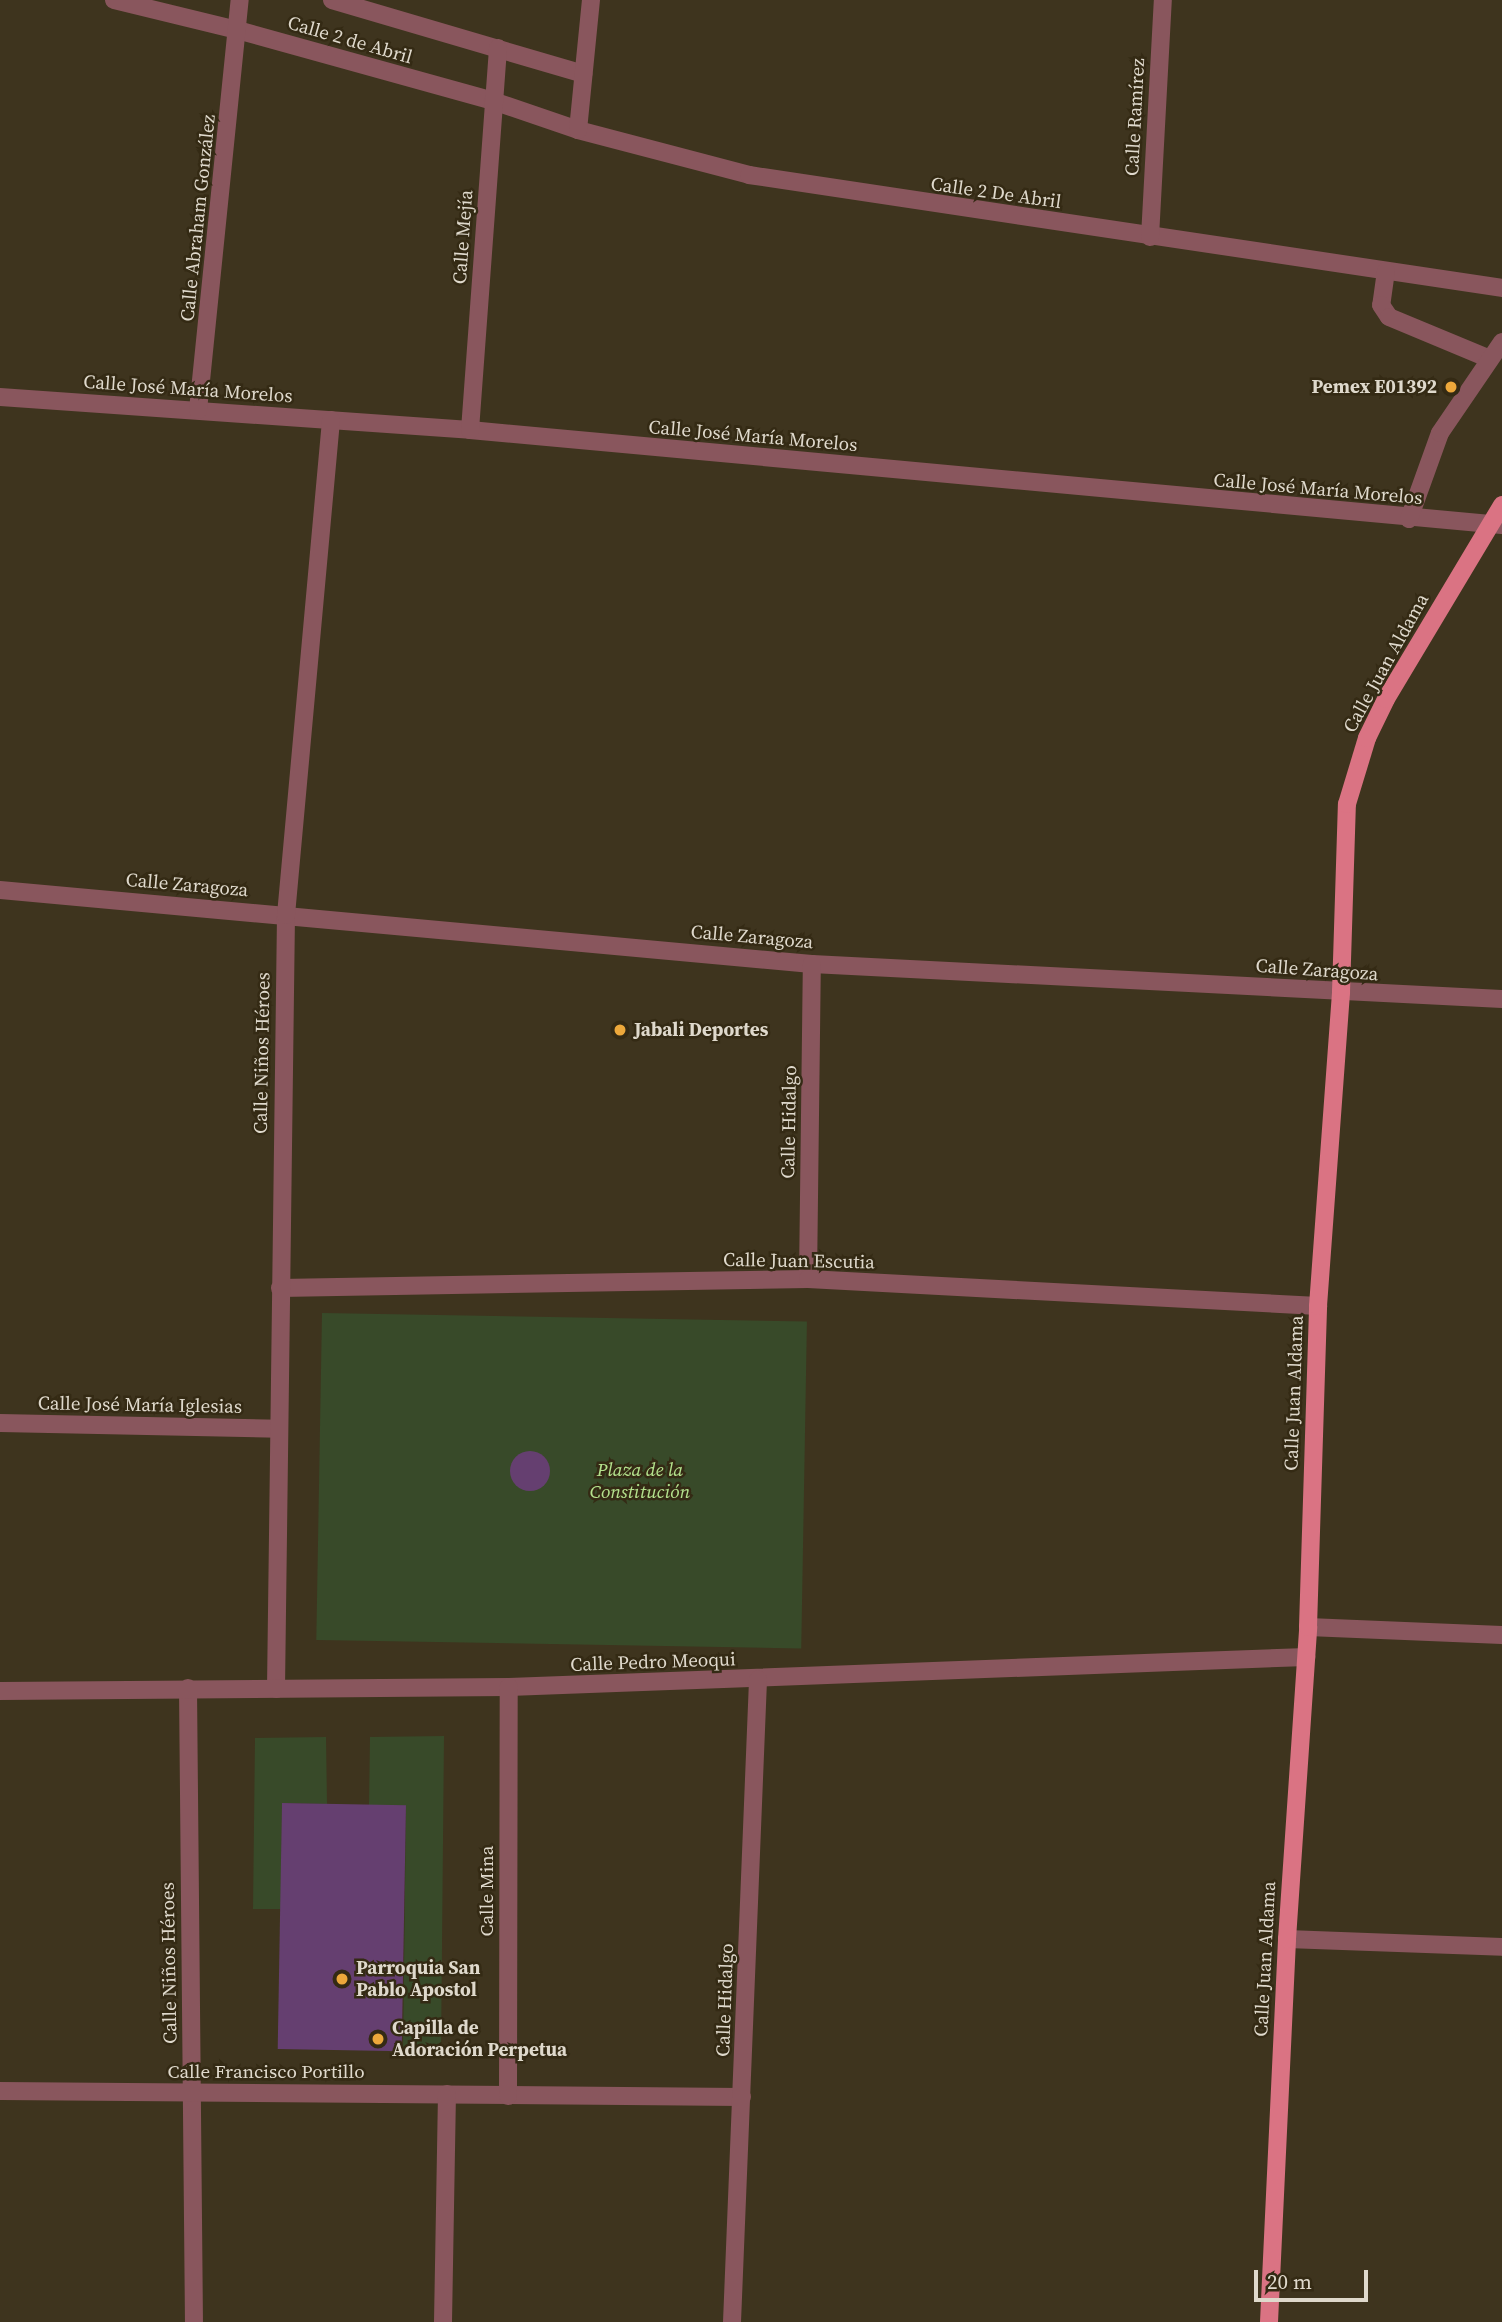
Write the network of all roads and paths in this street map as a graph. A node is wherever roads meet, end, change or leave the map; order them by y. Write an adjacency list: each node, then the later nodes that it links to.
1 (114, 0): 6 (street, Calle 2 de Abril)
2 (240, 0): 6 (street, Calle Abraham González)
3 (332, 0): 7 (street, Calle 2 de Abril)
4 (591, 0): 8 (street)
5 (1163, 0): 11 (street, Calle Ramírez)
6 (241, 31): 9 (street, Calle 2 de Abril); 17 (street, Calle Abraham González)
7 (498, 48): 8 (street); 9 (street, Calle Mejía)
8 (583, 74): 10 (street)
9 (493, 101): 10 (street, Calle 2 De Abril); 19 (street, Calle Mejía)
10 (578, 130): 11 (street, Calle 2 De Abril)
11 (1150, 237): 12 (street, Calle 2 De Abril)
12 (1386, 271): 13 (street, Calle 2 De Abril); 15 (street)
13 (1502, 288)
14 (1502, 342): 15 (street)
15 (1489, 359): 21 (street)
16 (0, 397): 17 (street, Calle José María Morelos)
17 (198, 410): 18 (street, Calle José María Morelos)
18 (331, 420): 19 (street, Calle José María Morelos); 24 (street, Calle Niños Héroes)
19 (470, 430): 21 (street, Calle José María Morelos)
20 (1502, 505): 22 (main road, Calle Juan Aldama)
21 (1409, 519): 22 (street, Calle José María Morelos)
22 (1496, 526): 26 (main road, Calle Juan Aldama)
23 (0, 890): 24 (street, Calle Zaragoza)
24 (286, 915): 25 (street, Calle Zaragoza); 29 (street, Calle Niños Héroes)
25 (813, 964): 26 (street, Calle Zaragoza); 28 (street, Calle Hidalgo)
26 (1341, 992): 27 (street, Calle Zaragoza); 30 (main road, Calle Juan Aldama)
27 (1502, 999)
28 (808, 1279): 29 (street, Calle Juan Escutia); 30 (street, Calle Juan Escutia)
29 (280, 1288): 32 (street, Calle Niños Héroes)
30 (1318, 1306): 33 (main road, Calle Juan Aldama)
31 (0, 1423): 32 (street, Calle José María Iglesias)
32 (279, 1429): 39 (street, Calle Niños Héroes)
33 (1308, 1627): 34 (street); 35 (main road, Calle Juan Aldama)
34 (1502, 1635)
35 (1306, 1657): 36 (street, Calle Pedro Meoqui); 41 (main road, Calle Juan Aldama)
36 (758, 1680): 37 (street, Calle Pedro Meoqui); 47 (street, Calle Hidalgo)
37 (509, 1687): 39 (street, Calle Pedro Meoqui); 46 (street, Calle Mina)
38 (188, 1688): 39 (street, Calle Pedro Meoqui); 40 (street, Calle Pedro Meoqui); 44 (street, Calle Niños Héroes)
39 (276, 1689)
40 (0, 1691)
41 (1287, 1939): 42 (street); 51 (main road, Calle Juan Aldama)
42 (1502, 1947)
43 (0, 2091): 44 (street, Calle Francisco Portillo)
44 (192, 2093): 45 (street, Calle Francisco Portillo); 48 (street, Calle Niños Héroes)
45 (446, 2094): 46 (street, Calle Francisco Portillo); 49 (street)
46 (508, 2095): 47 (street, Calle Francisco Portillo)
47 (742, 2097): 50 (street, Calle Hidalgo)
48 (194, 2322)
49 (443, 2322)
50 (732, 2322)
51 (1269, 2322)

